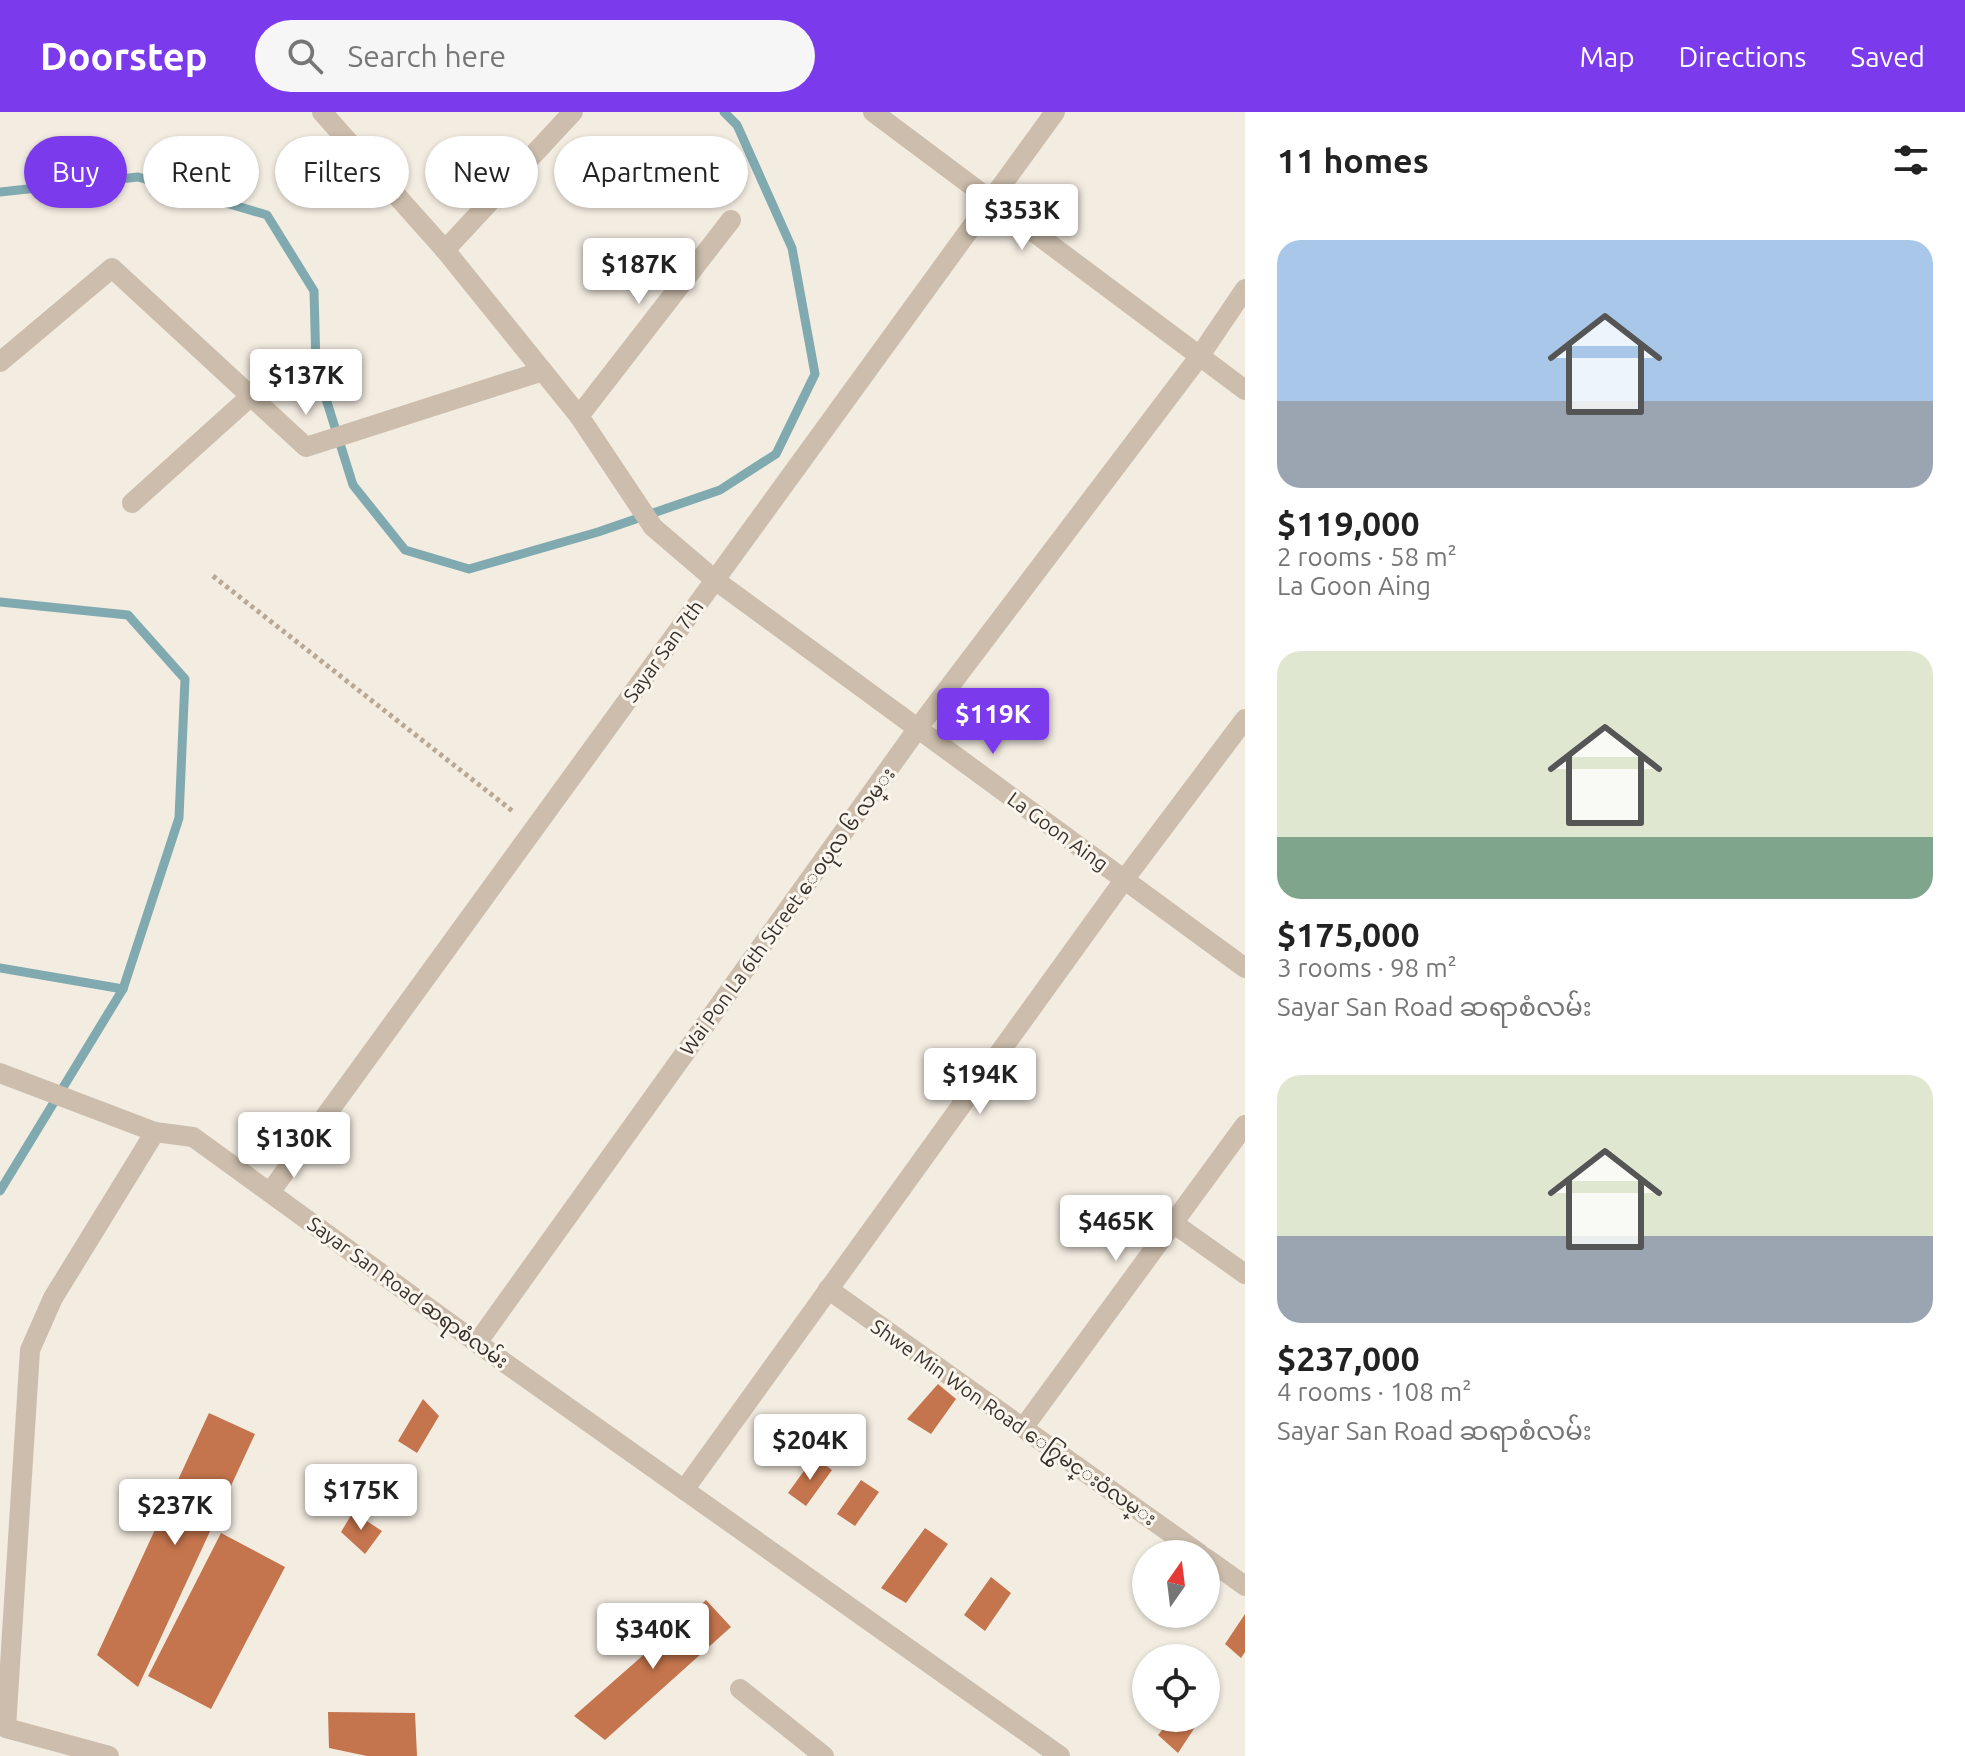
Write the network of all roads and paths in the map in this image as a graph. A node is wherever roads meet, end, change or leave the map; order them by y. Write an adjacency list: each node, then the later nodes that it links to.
1 (322, 112): 7 (street, La Goon Aing)
2 (573, 112): 7 (street)
3 (873, 112): 5 (street)
4 (1055, 112): 5 (street, Sayar San 7th)
5 (991, 201): 9 (street); 17 (street, Sayar San 7th)
6 (731, 220): 14 (street)
7 (445, 250): 11 (street, La Goon Aing)
8 (1245, 289): 9 (street, Wai Pon La 6th Street ေဝပုလ ၆ လမ္း)
9 (1199, 357): 12 (street); 19 (street, Wai Pon La 6th Street ေဝပုလ ၆ လမ္း)
10 (0, 362): 13 (street)
11 (543, 371): 13 (street); 14 (street, La Goon Aing)
12 (1245, 390)
13 (251, 396): 15 (street)
14 (579, 416): 17 (street, La Goon Aing)
15 (132, 503)
16 (213, 576): 20 (path)
17 (715, 580): 19 (street, La Goon Aing); 20 (street, Sayar San 7th)
18 (1245, 719): 21 (street)
19 (918, 728): 21 (street, La Goon Aing); 30 (street, Wai Pon La 6th Street ေဝပုလ ၆ လမ္း)
20 (535, 829): 26 (street, Sayar San 7th)
21 (1124, 880): 22 (street, La Goon Aing); 29 (street)
22 (1245, 968)
23 (0, 1073): 25 (street, Sayar San Road ဆရာစံလမ်း)
24 (1245, 1125): 27 (street)
25 (155, 1132): 26 (street, Sayar San Road ဆရာစံလမ်း); 37 (street)
26 (271, 1191): 30 (street, Sayar San Road ဆရာစံလမ်း)
27 (1173, 1223): 28 (street); 31 (street)
28 (1245, 1274)
29 (828, 1289): 31 (street, Shwe Min Won Road ေ၇ြွမင္းဝံလမ္း); 32 (street)
30 (477, 1343): 32 (street, Sayar San Road ဆရာစံလမ်း)
31 (1023, 1428): 33 (street, Shwe Min Won Road ေ၇ြွမင္းဝံလမ္း)
32 (684, 1490): 40 (street, Sayar San Road ဆရာစံလမ်း)
33 (1180, 1540)
34 (1220, 1568): 35 (street)
35 (1245, 1586)
36 (740, 1689): 39 (street)
37 (3, 1732): 38 (street)
38 (109, 1756)
39 (824, 1756)
40 (1060, 1756)

